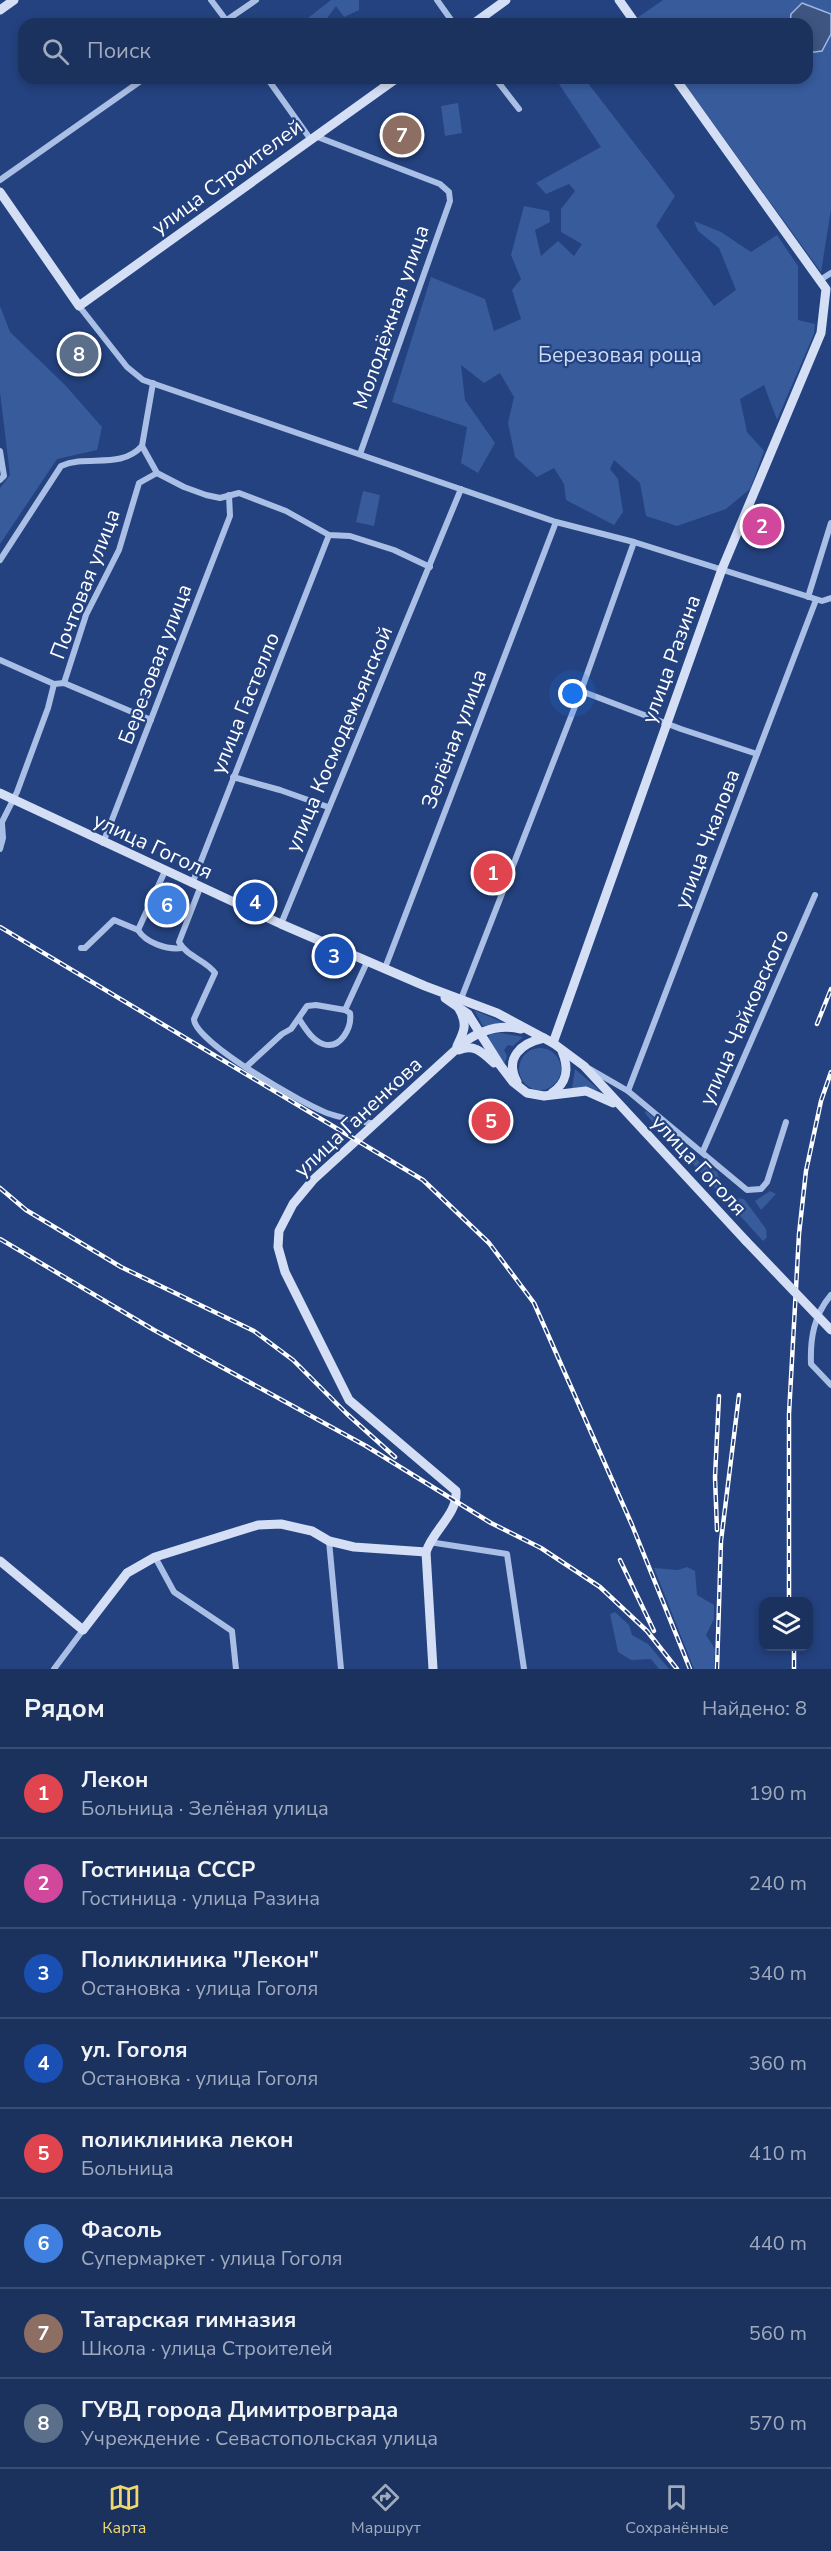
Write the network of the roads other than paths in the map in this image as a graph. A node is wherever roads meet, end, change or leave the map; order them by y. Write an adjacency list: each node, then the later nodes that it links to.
1 (14, 0): 7 (street)
2 (211, 0): 8 (street)
3 (256, 0): 9 (street)
4 (437, 0): 10 (street)
5 (506, 0): 11 (street)
6 (619, 0): 12 (street)
7 (0, 10)
8 (222, 18)
9 (232, 18)
10 (450, 18)
11 (480, 18)
12 (632, 18)
13 (136, 84): 20 (street)
14 (272, 84): 19 (street)
15 (389, 84): 19 (street, улица Строителей)
16 (500, 84): 18 (street)
17 (679, 84): 23 (street)
18 (519, 109)
19 (313, 138): 25 (street, улица Строителей); 29 (street, Молодёжная улица)
20 (0, 180)
21 (0, 192): 25 (street)
22 (831, 273): 23 (street)
23 (820, 280): 24 (street)
24 (829, 292): 40 (street, улица Разина)
25 (79, 306): 26 (street)
26 (153, 383): 27 (street); 29 (street)
27 (142, 446): 30 (street); 38 (street)
28 (0, 451): 31 (street)
29 (360, 454): 32 (street)
30 (157, 473): 33 (street); 45 (street, Почтовая улица)
31 (0, 480)
32 (461, 489): 34 (street); 39 (street, улица Космодемьянской)
33 (229, 495): 36 (street); 48 (street, Березовая улица)
34 (556, 522): 37 (street); 66 (street, Зелёная улица)
35 (831, 523): 41 (street)
36 (330, 535): 39 (street); 51 (street, улица Гастелло)
37 (634, 542): 40 (street); 47 (street)
38 (0, 560)
39 (430, 567): 54 (street, улица Космодемьянской)
40 (722, 569): 41 (street); 49 (street, улица Разина)
41 (808, 597): 43 (street)
42 (831, 598): 43 (street)
43 (816, 600): 50 (street, улица Чкалова)
44 (0, 660): 46 (street)
45 (64, 683): 46 (street); 48 (street)
46 (54, 684): 53 (street)
47 (581, 691): 49 (street); 67 (street)
48 (151, 720): 56 (street, Березовая улица)
49 (667, 724): 50 (street); 72 (street, улица Разина)
50 (757, 754): 77 (street, улица Чкалова)
51 (233, 777): 54 (street); 59 (street, улица Гастелло)
52 (0, 793): 53 (street, улица Гоголя)
53 (14, 799): 55 (street); 56 (street, улица Гоголя)
54 (328, 807): 61 (street, улица Космодемьянской)
55 (1, 825): 57 (street)
56 (103, 843): 58 (street, улица Гоголя)
57 (0, 849)
58 (165, 871): 59 (street, улица Гоголя); 62 (street)
59 (196, 886): 61 (street, улица Гоголя); 64 (street, улица Гастелло)
60 (815, 896): 83 (street, улица Чайковского)
61 (281, 924): 65 (street, улица Гоголя)
62 (138, 930): 63 (street); 64 (street)
63 (81, 948)
64 (182, 948): 75 (street)
65 (368, 960): 66 (street, улица Гоголя); 68 (street)
66 (385, 968): 67 (street, улица Гоголя)
67 (459, 1002): 70 (street); 71 (street); 73 (street)
68 (345, 1010): 69 (street); 69 (street)
69 (299, 1019): 75 (street)
70 (532, 1032): 71 (street); 72 (street)
71 (481, 1033): 73 (street, улица Ганенкова); 76 (street)
72 (553, 1043): 74 (street); 78 (street); 79 (street)
73 (452, 1054): 76 (street); 82 (street, улица Ганенкова)
74 (584, 1066): 77 (street); 80 (street)
75 (246, 1067): 82 (street)
76 (513, 1082): 78 (street)
77 (628, 1091): 83 (street)
78 (527, 1093): 79 (street)
79 (544, 1096): 80 (street)
80 (625, 1113): 85 (street, улица Гоголя, bridge)
81 (786, 1122): 83 (street)
82 (375, 1124): 88 (street, улица Ганенкова)
83 (703, 1151)
84 (831, 1295): 86 (street)
85 (831, 1330)
86 (831, 1385)
87 (329, 1541): 89 (street); 90 (street); 95 (street)
88 (429, 1542): 89 (street, улица Ганенкова); 97 (street)
89 (426, 1552): 96 (street, улица Ганенкова)
90 (155, 1557): 92 (street); 94 (street)
91 (0, 1561): 92 (street)
92 (83, 1630): 93 (street)
93 (54, 1669)
94 (236, 1669)
95 (341, 1669)
96 (433, 1669)
97 (525, 1669)

